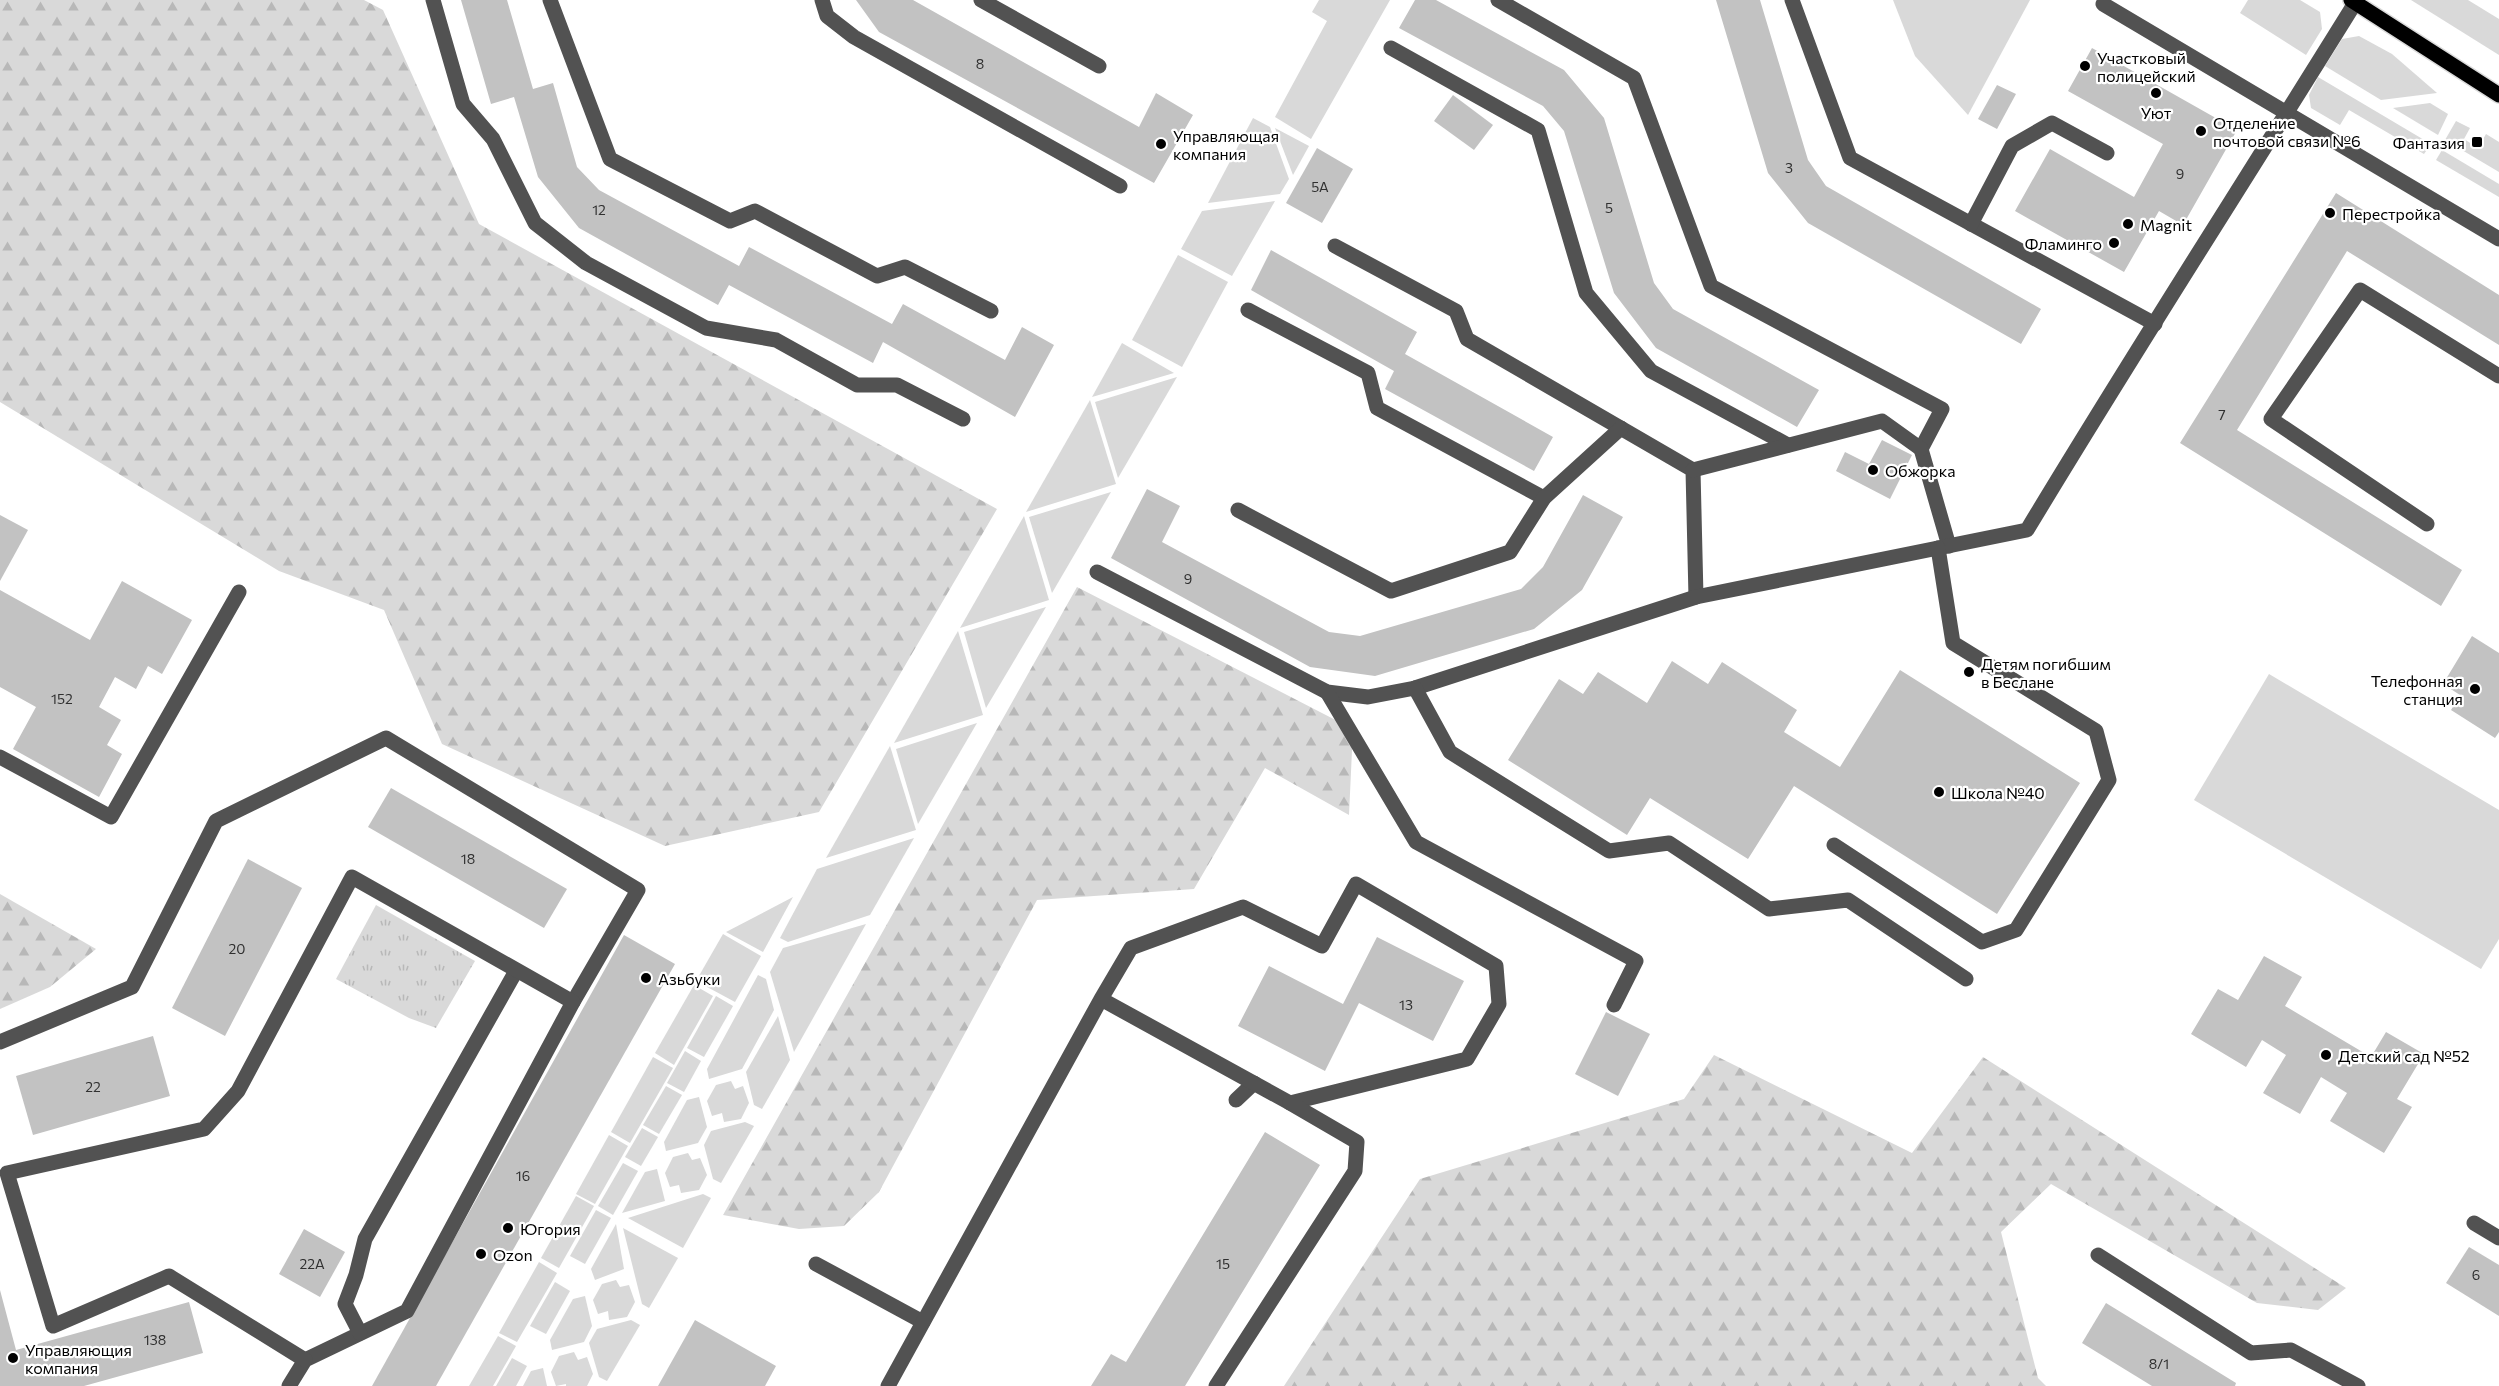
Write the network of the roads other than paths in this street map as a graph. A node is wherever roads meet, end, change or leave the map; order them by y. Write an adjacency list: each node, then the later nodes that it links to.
1 (433, 0): 22 (lane)
2 (550, 0): 19 (lane)
3 (822, 0): 14 (lane)
4 (981, 0): 10 (lane)
5 (1498, 0): 25 (lane)
6 (1792, 0): 15 (lane)
7 (2353, 1): 11 (main road); 12 (lane)
8 (2103, 4): 12 (lane)
9 (1391, 48): 24 (lane)
10 (1099, 66)
11 (2499, 95)
12 (2287, 112): 16 (lane); 20 (lane)
13 (2107, 153): 15 (lane)
14 (1120, 186)
15 (1971, 224): 20 (lane)
16 (2499, 239)
17 (1335, 246): 23 (lane)
18 (1248, 310): 27 (lane)
19 (991, 311)
20 (2155, 324): 30 (lane)
21 (2499, 376): 29 (lane)
22 (963, 419)
23 (1621, 428): 26 (lane); 27 (lane)
24 (1788, 445): 25 (lane); 26 (lane)
25 (1921, 449): 30 (lane)
26 (1693, 470): 33 (lane)
27 (1544, 498): 28 (lane)
28 (1238, 510)
29 (2427, 524)
30 (1944, 547): 33 (lane); 37 (lane)
31 (1097, 572): 35 (lane)
32 (239, 592): 36 (lane)
33 (1696, 597): 34 (lane)
34 (1415, 688): 35 (lane); 39 (lane)
35 (1327, 692): 42 (lane)
36 (0, 757)
37 (1834, 845)
38 (516, 971): 41 (lane); 47 (lane); 53 (lane)
39 (1966, 979)
40 (1101, 999): 44 (lane); 46 (lane); 52 (lane)
41 (573, 1002): 43 (lane); 53 (lane)
42 (1614, 1005)
43 (0, 1042)
44 (1254, 1083): 45 (lane); 46 (lane)
45 (1236, 1100)
46 (1290, 1103): 57 (lane)
47 (4, 1172): 54 (lane)
48 (2474, 1223): 49 (lane)
49 (2499, 1238)
50 (2098, 1255): 58 (lane)
51 (816, 1264): 52 (lane)
52 (923, 1322): 56 (lane)
53 (360, 1333): 54 (lane)
54 (305, 1360): 55 (lane)
55 (289, 1386)
56 (888, 1386)
57 (1216, 1386)
58 (2358, 1386)

